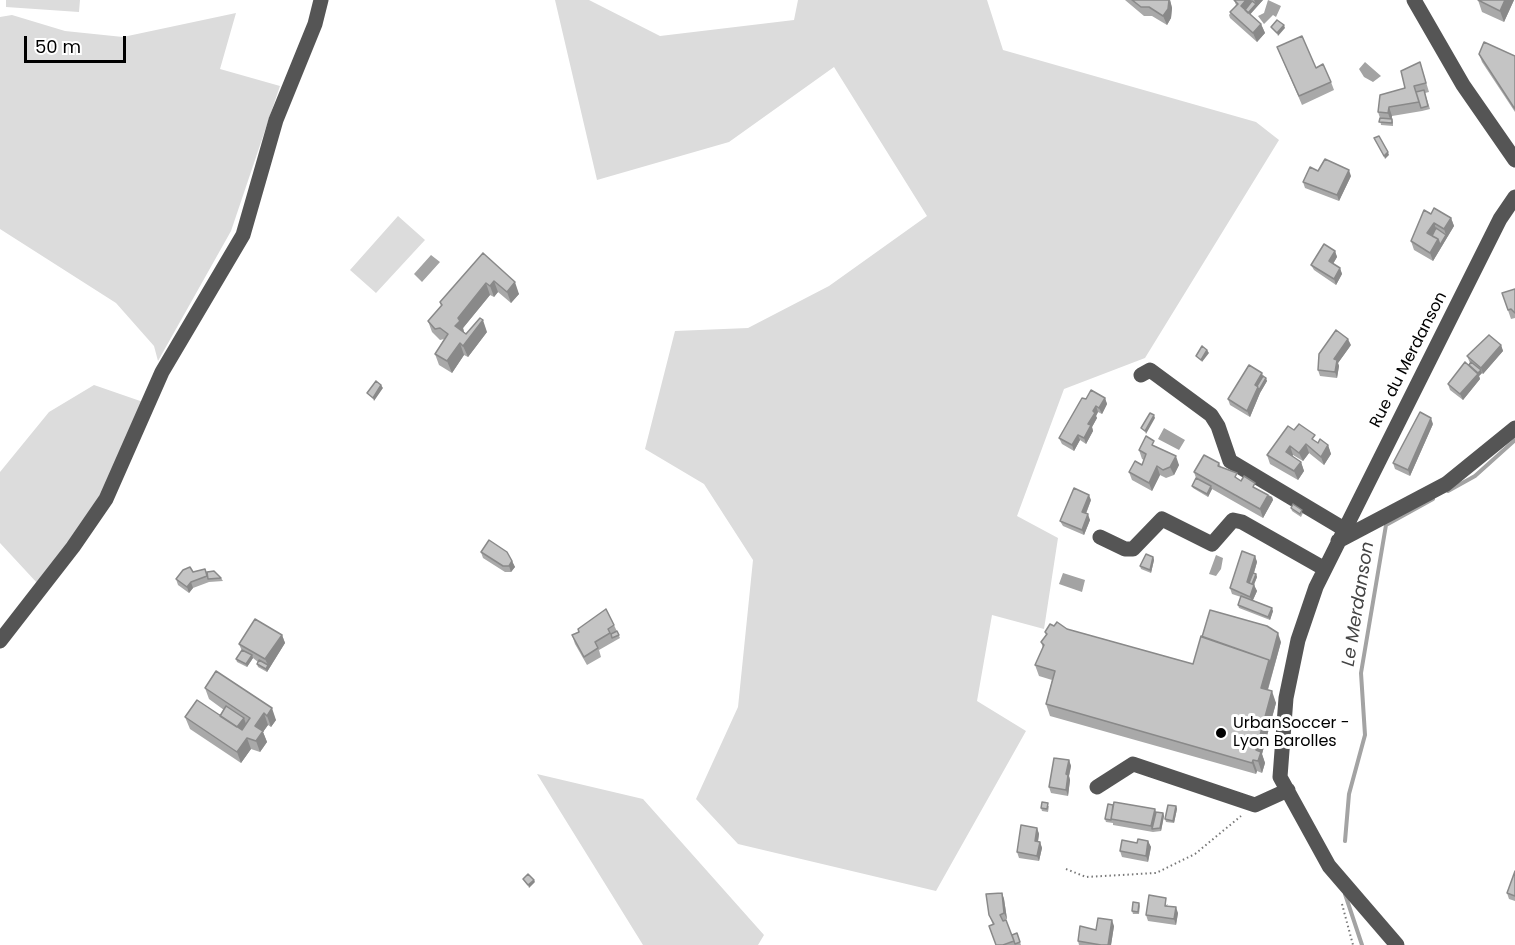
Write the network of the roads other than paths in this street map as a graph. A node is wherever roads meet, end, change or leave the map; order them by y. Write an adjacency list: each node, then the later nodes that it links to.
1 (321, 0): 10 (street)
2 (1414, 0): 3 (street)
3 (1515, 160)
4 (1515, 197): 7 (street, Rue du Merdanson)
5 (1141, 375): 7 (street)
6 (1515, 428): 7 (street)
7 (1341, 535): 9 (street, Rue du Merdanson)
8 (1100, 537): 9 (street)
9 (1324, 569): 12 (street, Rue du Merdanson)
10 (0, 641)
11 (1097, 787): 12 (street)
12 (1287, 790): 13 (street, Rue du Merdanson)
13 (1397, 945)

